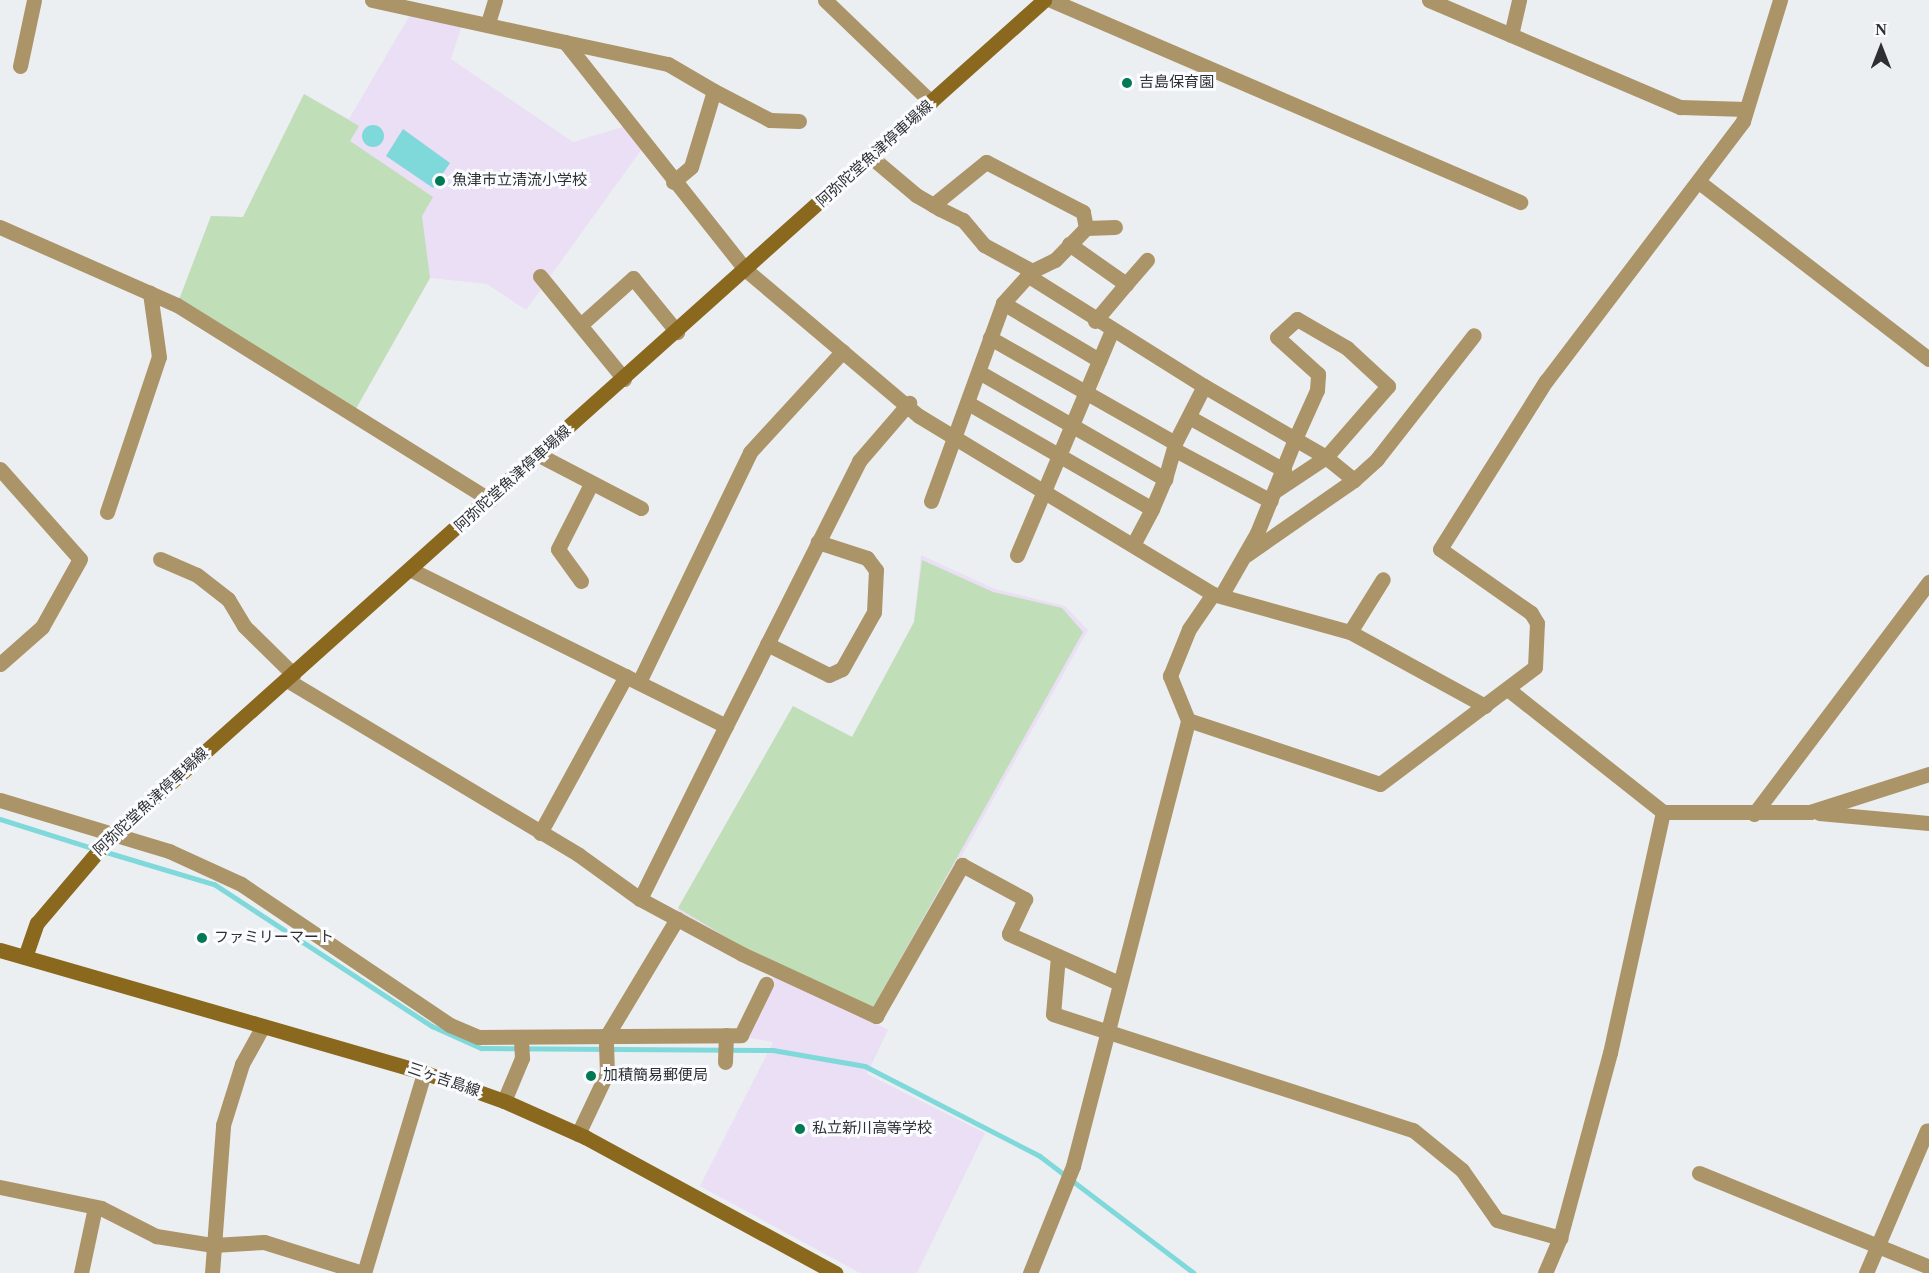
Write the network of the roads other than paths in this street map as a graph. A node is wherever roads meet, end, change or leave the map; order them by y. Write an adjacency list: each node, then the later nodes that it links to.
1 (34, 0): 13 (street)
2 (372, 0): 10 (street)
3 (495, 0): 10 (street)
4 (825, 0): 15 (street)
5 (1044, 0): 15 (main road, 阿弥陀堂魚津停車場線)
6 (1051, 0): 21 (street)
7 (1429, 0): 11 (street)
8 (1519, 0): 11 (street)
9 (1780, 0): 16 (street)
10 (488, 23): 12 (street)
11 (1511, 35): 16 (street)
12 (565, 42): 14 (street); 19 (street)
13 (20, 66)
14 (714, 91): 17 (street); 19 (street)
15 (932, 102): 18 (main road, 阿弥陀堂魚津停車場線)
16 (1746, 109): 20 (street)
17 (799, 121)
18 (871, 157): 22 (street); 28 (main road, 阿弥陀堂魚津停車場線)
19 (673, 182): 28 (street)
20 (1699, 182): 41 (street); 84 (street)
21 (1520, 202)
22 (933, 205): 25 (street); 29 (street)
23 (0, 227): 32 (street)
24 (1115, 227): 25 (street)
25 (1086, 228): 26 (street)
26 (1069, 244): 29 (street); 31 (street)
27 (1147, 260): 31 (street)
28 (746, 270): 36 (main road, 阿弥陀堂魚津停車場線); 40 (street)
29 (1029, 273): 33 (street); 35 (street)
30 (540, 276): 44 (street)
31 (1126, 284): 35 (street)
32 (150, 293): 64 (street); 68 (street)
33 (1003, 303): 39 (street); 42 (street)
34 (586, 320): 36 (street)
35 (1095, 321): 37 (street)
36 (677, 332): 44 (main road, 阿弥陀堂魚津停車場線)
37 (1111, 332): 42 (street); 45 (street)
38 (1474, 335): 60 (street)
39 (990, 339): 43 (street); 46 (street)
40 (843, 351): 47 (street); 83 (street)
41 (1929, 359)
42 (1099, 360): 46 (street)
43 (979, 372): 48 (street); 50 (street)
44 (624, 380): 54 (main road, 阿弥陀堂魚津停車場線)
45 (1204, 386): 49 (street); 52 (street)
46 (1086, 392): 50 (street); 53 (street)
47 (909, 403): 51 (street); 69 (street)
48 (968, 403): 51 (street); 55 (street)
49 (1189, 417): 53 (street); 58 (street)
50 (1072, 424): 55 (street); 59 (street)
51 (956, 438): 62 (street); 65 (street)
52 (1295, 439): 56 (street); 56 (street); 58 (street)
53 (1176, 447): 59 (street); 63 (street)
54 (539, 455): 61 (street); 64 (main road, 阿弥陀堂魚津停車場線)
55 (1059, 456): 62 (street); 67 (street)
56 (1326, 457): 60 (street); 63 (street)
57 (0, 469): 81 (street)
58 (1284, 470): 63 (street)
59 (1165, 479): 67 (street)
60 (1354, 480): 72 (street)
61 (591, 484): 66 (street); 76 (street)
62 (1046, 488): 70 (street); 71 (street)
63 (1273, 496): 72 (street)
64 (490, 500): 74 (main road, 阿弥陀堂魚津停車場線)
65 (931, 501)
66 (641, 508)
67 (1152, 509): 70 (street)
68 (107, 512)
69 (818, 542): 80 (street); 80 (street)
70 (1134, 543): 78 (street)
71 (1017, 555)
72 (1246, 555): 78 (street)
73 (160, 559): 82 (street)
74 (411, 570): 82 (main road, 阿弥陀堂魚津停車場線); 83 (street)
75 (1383, 579): 79 (street)
76 (581, 581)
77 (1929, 582): 92 (street)
78 (1218, 594): 79 (street); 86 (street)
79 (1350, 632): 85 (street)
80 (767, 644): 87 (street)
81 (0, 664)
82 (290, 677): 94 (street); 95 (main road, 阿弥陀堂魚津停車場線)
83 (632, 679): 87 (street); 94 (street)
84 (1509, 690): 85 (street); 90 (street)
85 (1485, 706): 86 (street)
86 (1188, 720): 101 (street)
87 (726, 726): 96 (street)
88 (1929, 774): 91 (street)
89 (0, 800): 95 (street)
90 (1663, 812): 92 (street); 116 (street)
91 (1810, 812): 92 (street); 93 (street)
92 (1754, 814)
93 (1929, 824)
94 (540, 833): 96 (street)
95 (111, 836): 100 (main road, 阿弥陀堂魚津停車場線); 107 (street)
96 (640, 899): 97 (street)
97 (677, 919): 99 (street); 106 (street)
98 (0, 950): 100 (main road)
99 (1058, 956): 101 (street); 104 (street)
100 (25, 957): 103 (main road, 三ヶ吉島線)
101 (1119, 983): 104 (street)
102 (766, 984): 105 (street)
103 (262, 1026): 109 (main road, 三ヶ吉島線); 118 (street)
104 (1109, 1028): 116 (street); 124 (street)
105 (726, 1035): 106 (street); 108 (street)
106 (606, 1037): 107 (street); 112 (street)
107 (521, 1039): 110 (street)
108 (725, 1062)
109 (424, 1073): 110 (main road, 三ヶ吉島線); 122 (street)
110 (504, 1101): 112 (main road, 三ヶ吉島線)
111 (1927, 1130): 117 (street)
112 (578, 1134): 123 (main road, 三ヶ吉島線)
113 (1699, 1173): 117 (street)
114 (0, 1187): 115 (street)
115 (95, 1207): 118 (street); 120 (street)
116 (1560, 1238): 125 (street)
117 (1878, 1244): 119 (street); 126 (street)
118 (213, 1245): 121 (street); 122 (street)
119 (1929, 1267)
120 (81, 1273)
121 (212, 1273)
122 (363, 1273)
123 (835, 1273)
124 (1030, 1273)
125 (1545, 1273)
126 (1866, 1273)

